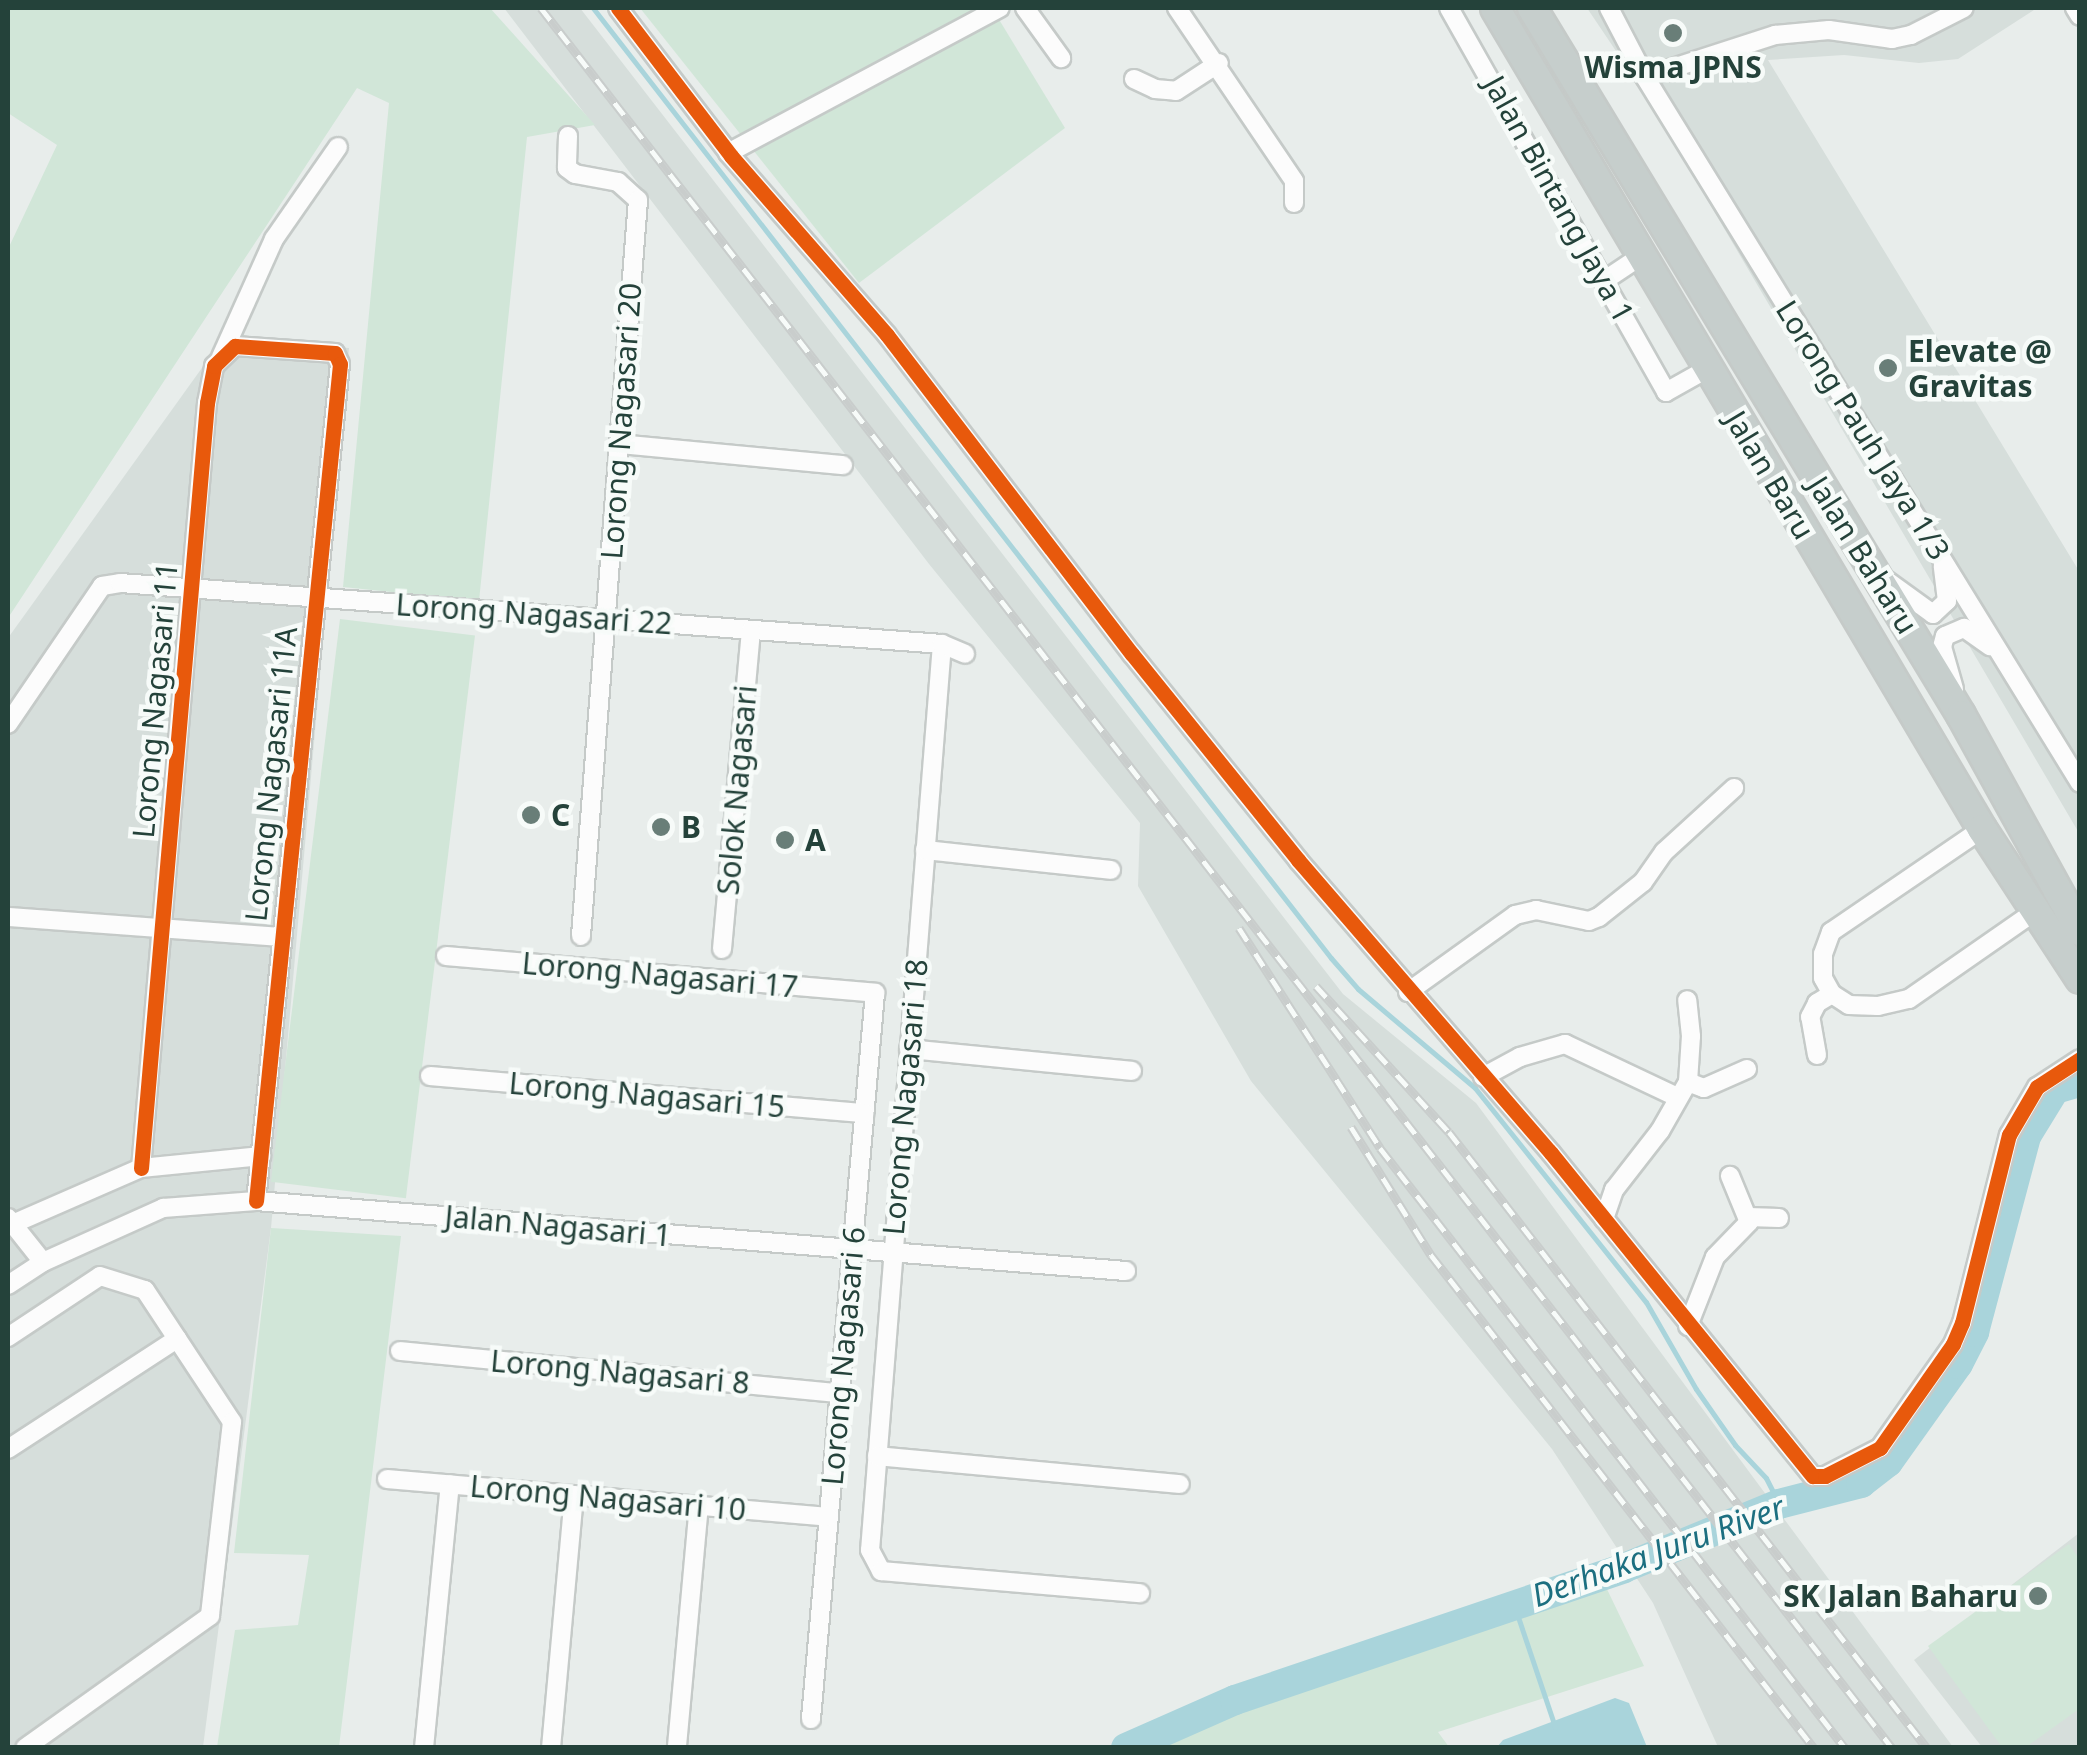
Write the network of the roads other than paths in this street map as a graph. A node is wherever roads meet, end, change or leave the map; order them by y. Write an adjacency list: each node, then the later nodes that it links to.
1 (618, 8): 18 (street)
2 (1000, 8): 18 (street)
3 (1025, 8): 12 (street)
4 (1177, 8): 13 (street)
5 (1449, 8): 21 (street, Jalan Bintang Jaya 1)
6 (1495, 8): 20 (highway, Jalan Baru)
7 (1609, 8): 14 (street, Lorong Pauh Jaya 1/3)
8 (1964, 8): 14 (street)
9 (2075, 8): 10 (street)
10 (2080, 16)
11 (1538, 18): 27 (highway, Jalan Baharu)
12 (1061, 58)
13 (1219, 64): 15 (street); 19 (street)
14 (1646, 78): 26 (street, Lorong Pauh Jaya 1/3)
15 (1134, 79)
16 (568, 136): 24 (street, Lorong Nagasari 20)
17 (338, 147): 22 (street, Lorong Nagasari 11)
18 (728, 153): 51 (street)
19 (1294, 203)
20 (1641, 256): 21 (street); 23 (highway, Jalan Baru)
21 (1605, 280): 23 (street, Jalan Bintang Jaya 1)
22 (220, 357): 28 (street, Lorong Nagasari 11); 29 (street, Lorong Nagasari 11A)
23 (1707, 369): 39 (highway, Jalan Baru)
24 (619, 444): 25 (street); 30 (street, Lorong Nagasari 20)
25 (842, 465)
26 (1939, 551): 27 (street); 34 (street, Lorong Pauh Jaya 1/3)
27 (1874, 570): 35 (highway, Jalan Baharu)
28 (192, 588): 29 (street, Lorong Nagasari 22); 36 (street, Lorong Nagasari 22); 44 (street, Lorong Nagasari 11)
29 (317, 598): 30 (street, Lorong Nagasari 22); 47 (street, Lorong Nagasari 11A)
30 (606, 619): 31 (street, Lorong Nagasari 22); 46 (street, Lorong Nagasari 20)
31 (751, 630): 32 (street, Lorong Nagasari 22); 48 (street, Solok Nagasari)
32 (942, 644): 33 (street, Lorong Nagasari 22); 40 (street, Lorong Nagasari 18)
33 (965, 654)
34 (2002, 656): 35 (street); 37 (street, Lorong Pauh Jaya 1/3)
35 (1961, 715): 45 (highway, Jalan Baharu)
36 (8, 724)
37 (2080, 783)
38 (1734, 788): 51 (street)
39 (1982, 829): 42 (highway, Jalan Baru); 53 (street)
40 (925, 850): 41 (street); 55 (street, Lorong Nagasari 18)
41 (1112, 870)
42 (2037, 910): 45 (highway, Jalan Baru); 53 (street)
43 (8, 917): 44 (street)
44 (164, 928): 47 (street); 65 (street, Lorong Nagasari 11)
45 (2070, 931): 50 (highway, Jalan Baharu)
46 (581, 936)
47 (282, 937): 64 (street, Lorong Nagasari 11A)
48 (722, 949)
49 (446, 956): 52 (street, Lorong Nagasari 17)
50 (2080, 979)
51 (1408, 992): 61 (street)
52 (874, 993): 63 (street, Lorong Nagasari 6)
53 (1832, 994): 56 (street)
54 (1687, 1000): 62 (street)
55 (909, 1048): 59 (street); 73 (street, Lorong Nagasari 18)
56 (1817, 1055)
57 (2080, 1059): 77 (street)
58 (1748, 1069): 62 (street)
59 (1132, 1072)
60 (430, 1076): 63 (street, Lorong Nagasari 15)
61 (1483, 1077): 62 (street); 70 (street)
62 (1682, 1089): 70 (street)
63 (864, 1113): 72 (street, Lorong Nagasari 6)
64 (260, 1156): 65 (street); 67 (street, Lorong Nagasari 11A)
65 (141, 1168): 71 (street)
66 (1730, 1176): 68 (street)
67 (256, 1200): 72 (street, Jalan Nagasari 1); 74 (street, Jalan Nagasari 1)
68 (1749, 1216): 69 (street); 77 (street)
69 (1779, 1218)
70 (1604, 1219): 77 (street)
71 (9, 1222): 74 (street)
72 (852, 1250): 73 (street, Jalan Nagasari 1); 81 (street, Lorong Nagasari 6)
73 (893, 1253): 75 (street, Jalan Nagasari 1); 83 (street, Lorong Nagasari 18)
74 (42, 1262): 76 (street, Jalan Nagasari 1)
75 (1126, 1271)
76 (8, 1286)
77 (1688, 1326)
78 (8, 1337): 79 (street)
79 (178, 1339): 82 (street); 93 (street)
80 (400, 1351): 81 (street, Lorong Nagasari 8)
81 (839, 1393): 89 (street, Lorong Nagasari 6)
82 (8, 1449)
83 (877, 1456): 86 (street); 90 (street, Lorong Nagasari 18)
84 (388, 1479): 85 (street, Lorong Nagasari 10)
85 (450, 1484): 87 (street, Lorong Nagasari 10); 94 (street)
86 (1180, 1484)
87 (574, 1495): 88 (street, Lorong Nagasari 10); 95 (street)
88 (699, 1506): 89 (street, Lorong Nagasari 10); 92 (street)
89 (828, 1518): 91 (street, Lorong Nagasari 6)
90 (1140, 1593)
91 (811, 1720)
92 (677, 1746)
93 (25, 1748)
94 (424, 1748)
95 (551, 1748)

